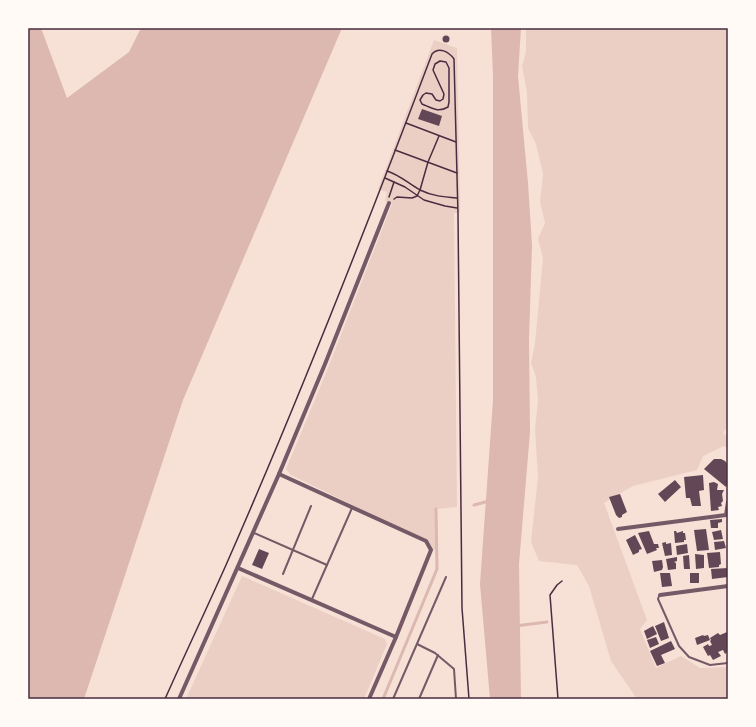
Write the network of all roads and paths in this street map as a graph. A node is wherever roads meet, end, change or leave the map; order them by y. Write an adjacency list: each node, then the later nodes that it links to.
1 (416, 97): 2 (path); 3 (path); 5 (path)
2 (420, 100): 2 (path)
3 (406, 123): 4 (path); 6 (path)
4 (439, 136): 5 (path); 7 (path)
5 (456, 142): 9 (path)
6 (395, 150): 7 (path); 8 (path)
7 (428, 162): 9 (path); 12 (path)
8 (387, 171): 10 (path); 12 (path)
9 (457, 173): 14 (path)
10 (385, 178): 11 (path); 37 (path)
11 (394, 182): 13 (path); 15 (path)
12 (420, 190): 13 (path); 14 (path)
13 (417, 196): 15 (path); 16 (path)
14 (457, 198): 16 (path)
15 (389, 203): 17 (street)
16 (457, 208): 43 (path)
17 (279, 474): 20 (street); 23 (street)
18 (728, 502): 21 (street)
19 (311, 506): 24 (lane)
20 (352, 508): 25 (lane); 33 (street)
21 (727, 516): 22 (street)
22 (618, 529)
23 (253, 533): 24 (lane); 26 (street)
24 (292, 551): 25 (lane); 27 (lane)
25 (326, 565): 32 (lane)
26 (238, 568): 32 (street); 38 (street)
27 (283, 574)
28 (446, 577): 34 (lane)
29 (562, 581): 44 (path)
30 (728, 586): 31 (street)
31 (660, 595): 36 (lane)
32 (311, 600): 33 (street)
33 (396, 637): 39 (street)
34 (417, 644): 35 (lane); 40 (lane)
35 (438, 655): 41 (lane); 42 (lane)
36 (728, 663)
37 (165, 699)
38 (179, 699)
39 (371, 699)
40 (393, 699)
41 (419, 699)
42 (456, 699)
43 (469, 699)
44 (558, 699)

